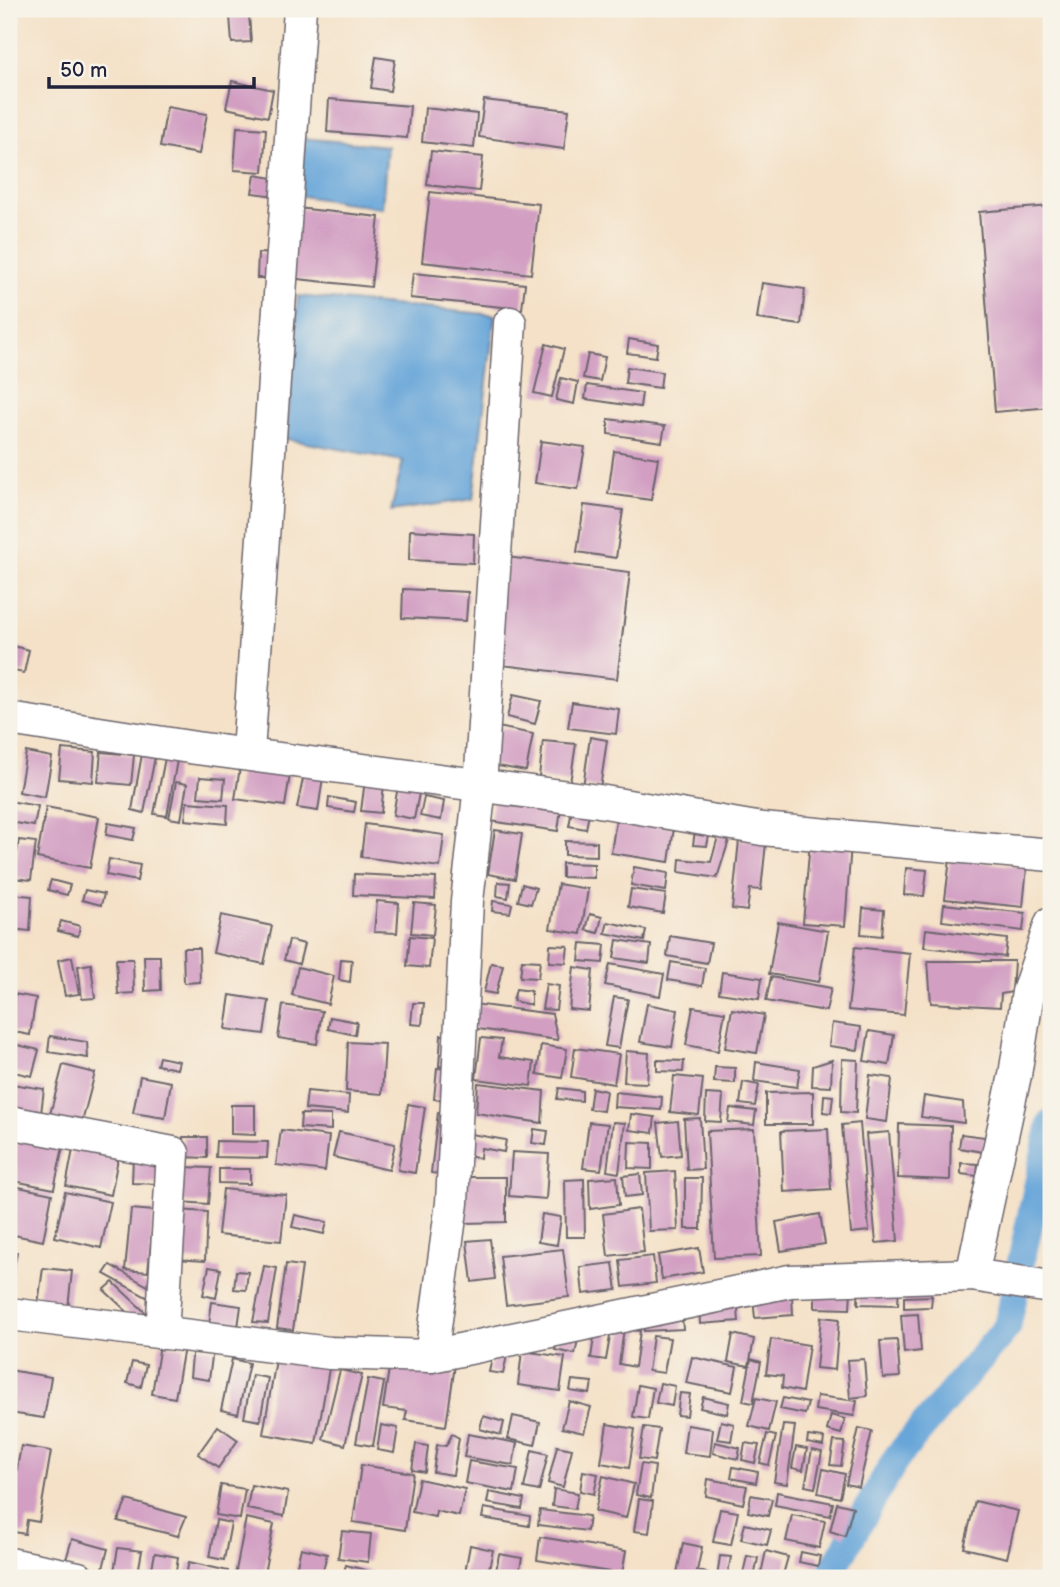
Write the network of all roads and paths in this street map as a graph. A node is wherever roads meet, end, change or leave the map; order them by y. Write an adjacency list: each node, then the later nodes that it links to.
1 (300, 9): 4 (street)
2 (510, 323): 5 (street)
3 (9, 719): 4 (street)
4 (248, 752): 5 (street)
5 (480, 786): 6 (street); 13 (street)
6 (1051, 855)
7 (1051, 923): 9 (street)
8 (9, 1122): 12 (street)
9 (972, 1275): 10 (street); 13 (street)
10 (1051, 1287)
11 (9, 1314): 12 (street)
12 (162, 1333): 13 (street)
13 (431, 1356)
14 (9, 1564): 15 (street)
15 (78, 1578)

